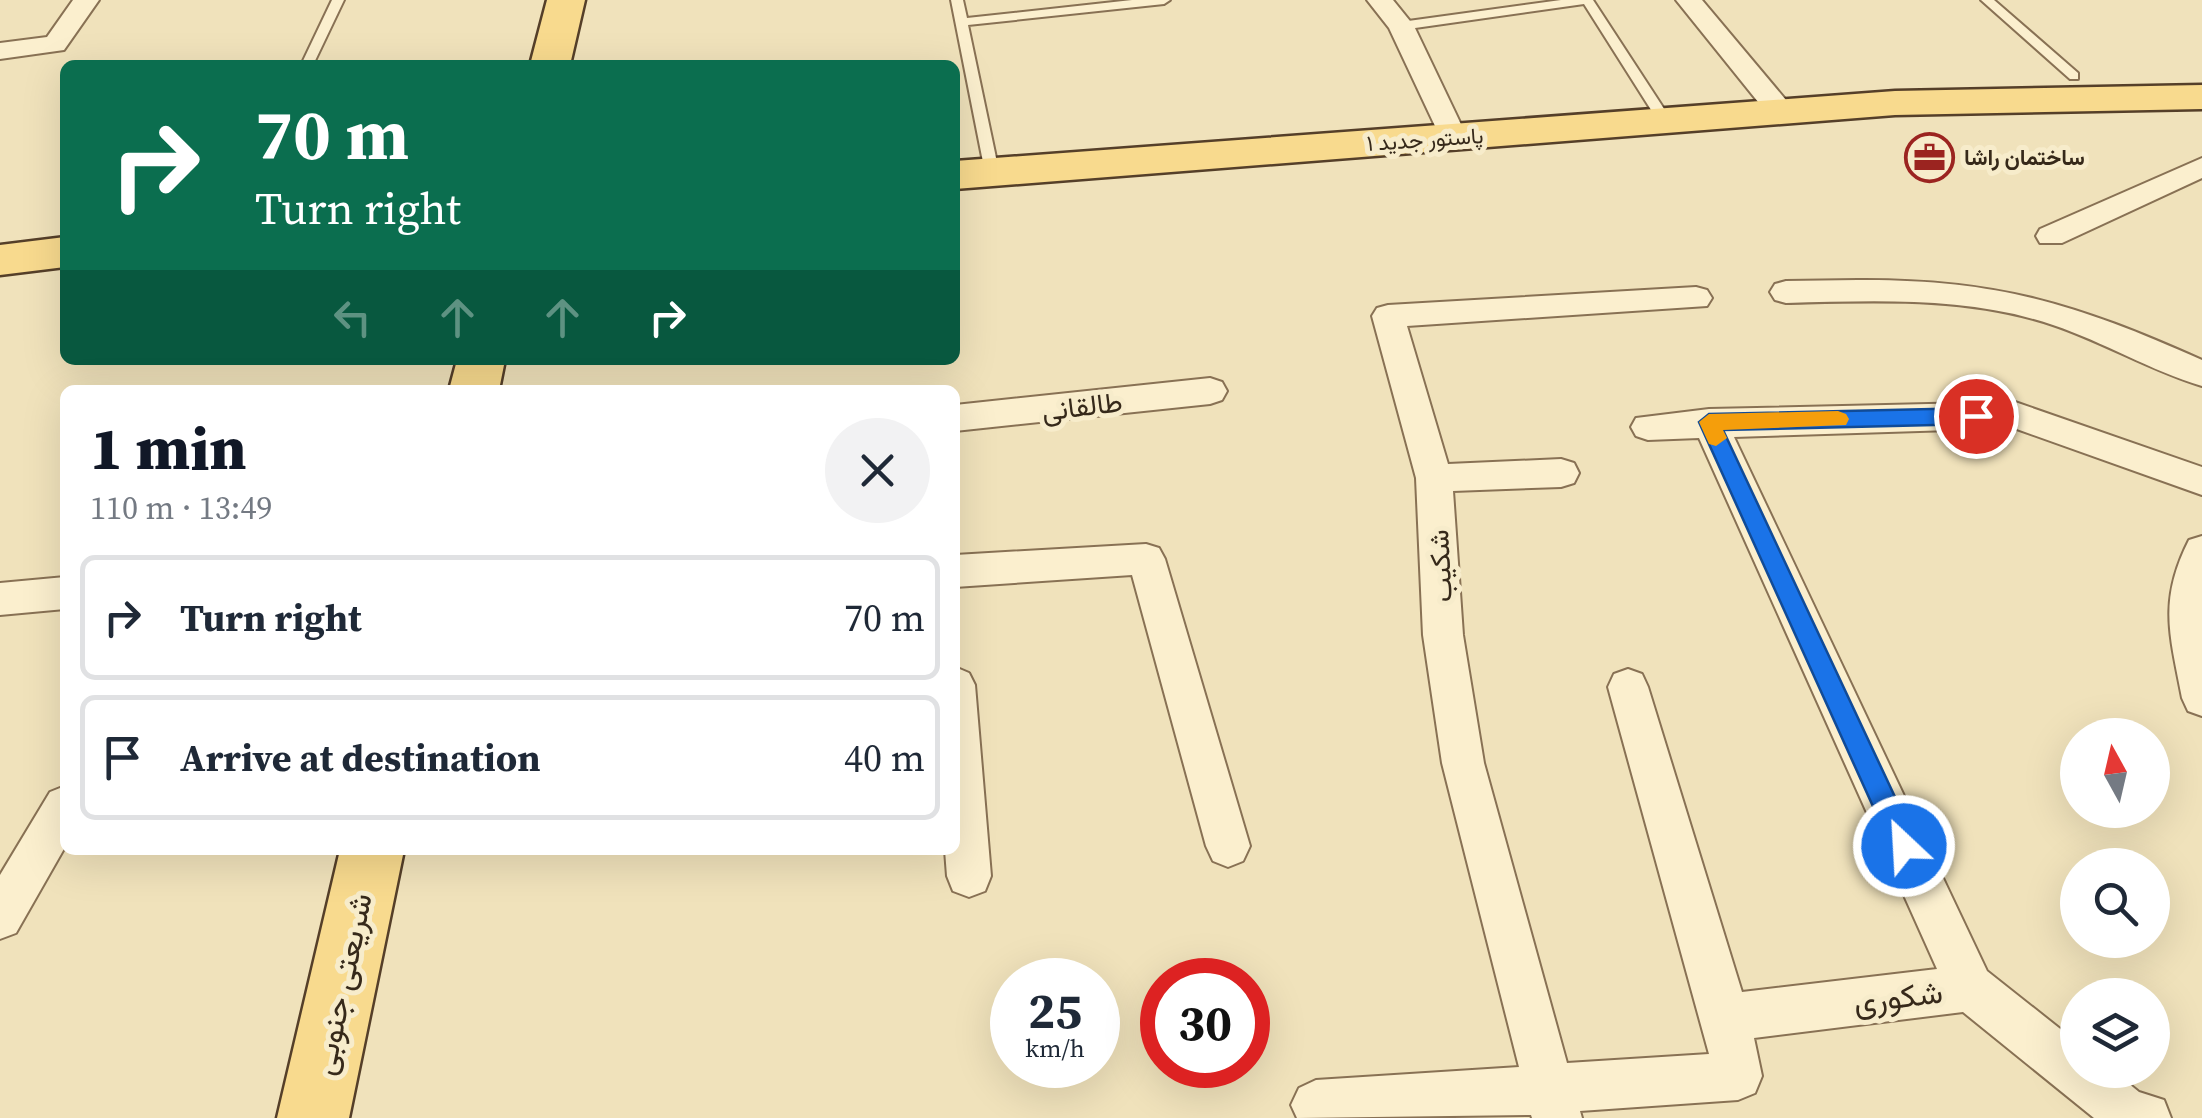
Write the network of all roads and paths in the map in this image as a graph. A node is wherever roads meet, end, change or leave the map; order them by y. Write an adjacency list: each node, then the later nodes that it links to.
1 (86, 0): 11 (street)
2 (338, 0): 12 (lane)
3 (566, 0): 13 (main road)
4 (958, 0): 9 (lane)
5 (1164, 0): 9 (lane)
6 (1380, 0): 10 (street)
7 (1689, 0): 18 (street)
8 (1987, 0): 15 (lane)
9 (964, 22): 22 (lane)
10 (1400, 26): 19 (lane); 20 (street)
11 (0, 52)
12 (308, 60)
13 (551, 60)
14 (2202, 69): 15 (main road, پاستور جدید ۱)
15 (2074, 76): 17 (main road, پاستور جدید ۱)
16 (2202, 97): 17 (main road, پاستور جدید ۱)
17 (1895, 103): 18 (main road, پاستور جدید ۱)
18 (1781, 112): 19 (main road, پاستور جدید ۱)
19 (1665, 120): 20 (main road, پاستور جدید ۱)
20 (1452, 137): 22 (main road, پاستور جدید ۱)
21 (2202, 166): 23 (street)
22 (974, 174)
23 (2051, 236)
24 (60, 253): 25 (main road)
25 (0, 260)
26 (1786, 292): 28 (street)
27 (1696, 298): 34 (street, شکیب)
28 (2202, 374)
29 (1210, 391): 30 (street, طالقانی)
30 (960, 417)
31 (1709, 422): 32 (street); 35 (street); 48 (street)
32 (1648, 426)
33 (1561, 473): 34 (street)
34 (1434, 478): 50 (street, شکیب)
35 (2202, 481)
36 (2202, 550): 41 (street)
37 (960, 571): 44 (street)
38 (60, 593): 39 (street)
39 (0, 599)
40 (1628, 686): 49 (street)
41 (2201, 688)
42 (960, 753): 46 (street)
43 (60, 815): 47 (street)
44 (1228, 846)
45 (371, 855): 52 (main road, شریعتی جنوبی)
46 (969, 876)
47 (0, 917)
48 (1970, 988): 49 (street, شکوری); 53 (street, شکوری)
49 (1726, 1018): 50 (street)
50 (1554, 1102): 51 (street)
51 (1316, 1105)
52 (313, 1118)
53 (2146, 1118)

